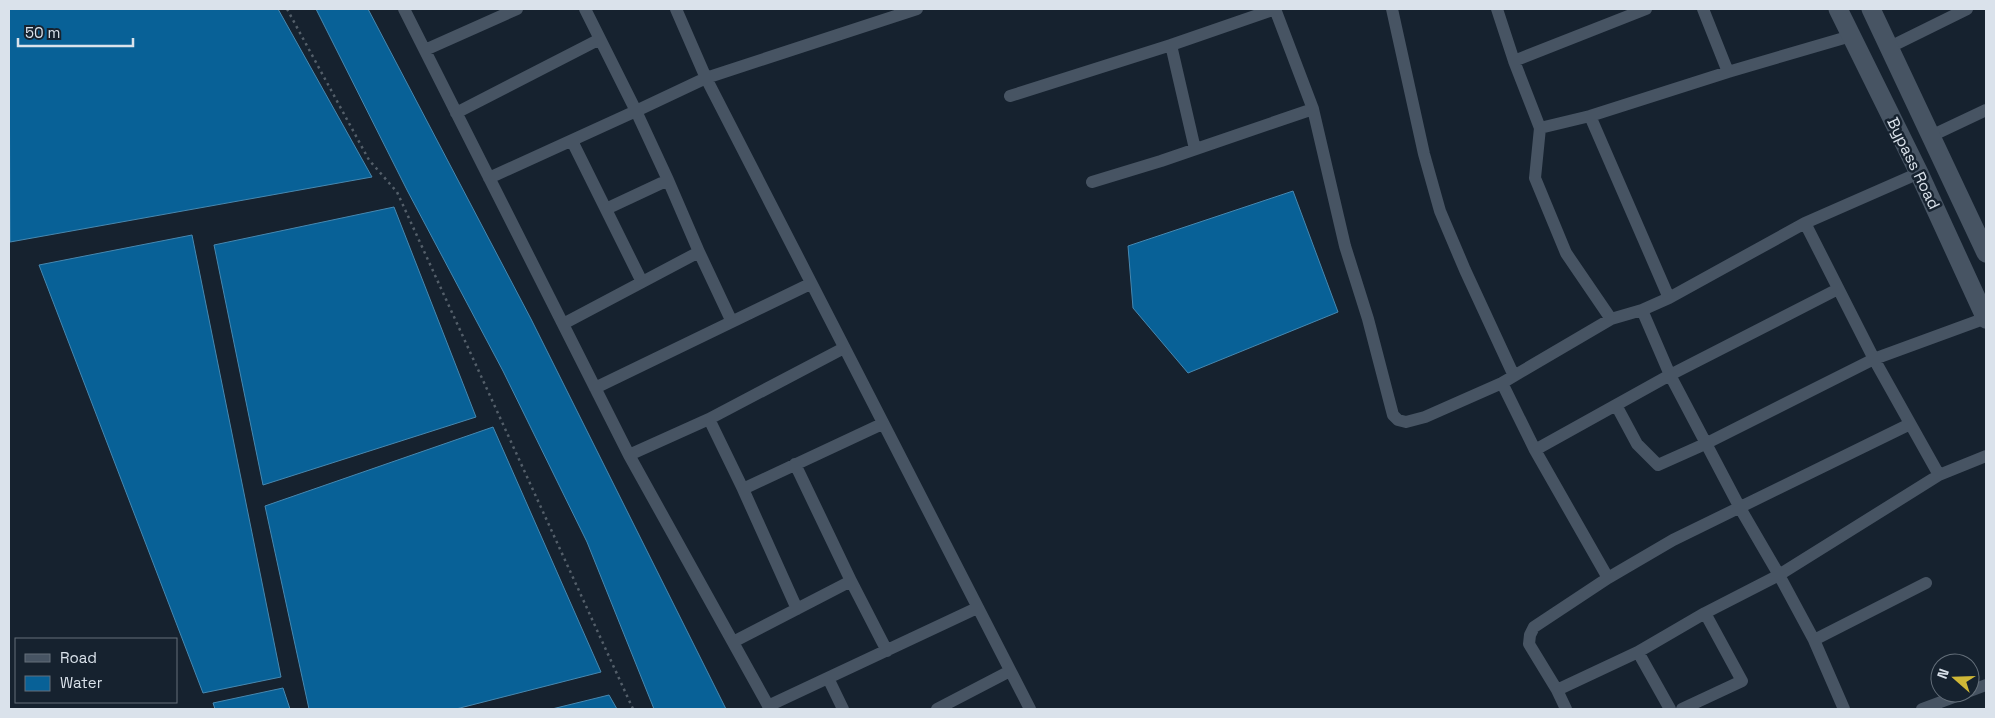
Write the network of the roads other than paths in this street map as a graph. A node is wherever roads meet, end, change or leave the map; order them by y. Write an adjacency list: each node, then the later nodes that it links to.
1 (404, 9): 18 (street)
2 (514, 9): 18 (street)
3 (586, 9): 15 (street)
4 (676, 9): 21 (street)
5 (917, 9): 21 (street)
6 (1275, 9): 16 (street); 23 (street)
7 (1392, 9): 52 (street)
8 (1497, 9): 19 (street)
9 (1646, 9): 19 (street)
10 (1703, 9): 20 (street)
11 (1838, 9): 14 (main road, Bypass Road)
12 (1871, 9): 17 (main road, Bypass Road)
13 (1968, 9): 17 (street)
14 (1851, 36): 20 (street); 32 (main road, Bypass Road)
15 (600, 39): 25 (street); 26 (street)
16 (1171, 44): 22 (street); 31 (street)
17 (1890, 47): 29 (main road, Bypass Road)
18 (425, 50): 26 (street)
19 (1514, 61): 28 (street)
20 (1728, 72): 27 (street)
21 (706, 78): 25 (street); 41 (street)
22 (1010, 96)
23 (1313, 109): 31 (street); 53 (street)
24 (1986, 110): 29 (street)
25 (636, 111): 30 (street); 34 (street)
26 (456, 113): 33 (street)
27 (1590, 116): 28 (street); 43 (street)
28 (1540, 128): 47 (street)
29 (1931, 136): 39 (main road, Bypass Road)
30 (572, 141): 33 (street); 36 (street)
31 (1194, 149): 35 (street)
32 (1919, 173): 37 (street); 45 (main road, Bypass Road)
33 (489, 178): 48 (street)
34 (668, 180): 36 (street); 38 (street)
35 (1092, 182)
36 (606, 210): 40 (street)
37 (1805, 223): 42 (street); 43 (street)
38 (699, 252): 40 (street); 46 (street)
39 (1986, 253)
40 (642, 282): 48 (street)
41 (810, 284): 46 (street); 49 (street)
42 (1838, 289): 50 (street); 51 (street)
43 (1669, 298): 44 (street)
44 (1642, 310): 47 (street); 51 (street)
45 (1986, 319): 50 (street)
46 (732, 320): 54 (street)
47 (1611, 320): 52 (street)
48 (562, 324): 54 (street)
49 (844, 348): 56 (street); 57 (street)
50 (1874, 360): 58 (street); 59 (street)
51 (1670, 375): 55 (street); 59 (street)
52 (1514, 376): 53 (street)
53 (1502, 383): 60 (street)
54 (595, 388): 61 (street)
55 (1616, 405): 59 (street); 60 (street)
56 (709, 419): 61 (street); 65 (street)
57 (882, 424): 63 (street); 71 (street)
58 (1910, 424): 64 (street); 66 (street)
59 (1705, 444): 66 (street)
60 (1535, 450): 68 (street)
61 (629, 455): 75 (street)
62 (1986, 456): 64 (street)
63 (795, 464): 65 (street); 69 (street)
64 (1939, 475): 67 (street)
65 (743, 488): 72 (street)
66 (1740, 508): 67 (street); 68 (street)
67 (1779, 575): 73 (street); 74 (street)
68 (1608, 578): 80 (street)
69 (851, 581): 72 (street); 76 (street)
70 (1926, 583): 74 (street)
71 (977, 608): 76 (street); 78 (street)
72 (797, 609): 75 (street)
73 (1705, 613): 77 (street); 88 (street)
74 (1814, 640): 89 (street)
75 (733, 642): 82 (street)
76 (886, 651): 79 (street)
77 (1638, 652): 80 (street); 87 (street)
78 (1010, 671): 84 (street); 85 (street)
79 (828, 678): 82 (street); 83 (street)
80 (1558, 690): 86 (street)
81 (1938, 703): 90 (street)
82 (769, 708)
83 (843, 709)
84 (938, 709)
85 (1030, 709)
86 (1566, 709)
87 (1670, 709)
88 (1682, 709)
89 (1844, 709)
90 (1922, 709)

